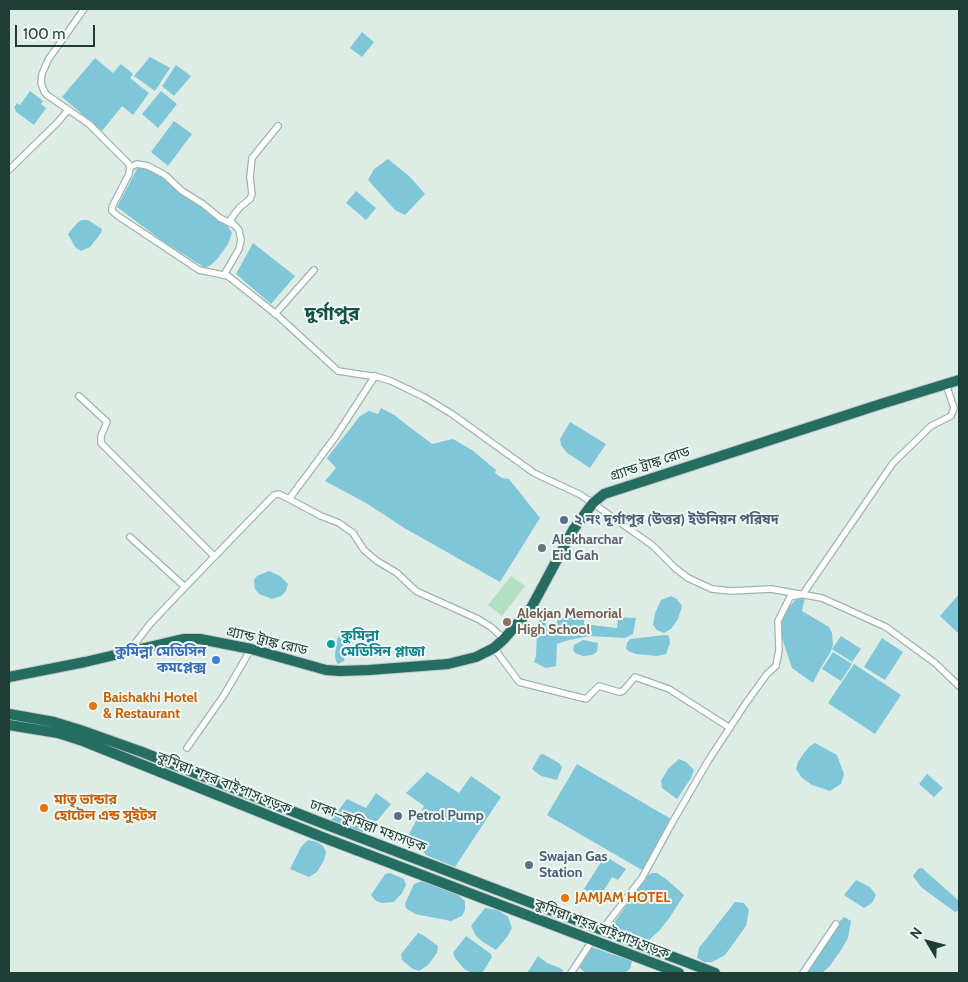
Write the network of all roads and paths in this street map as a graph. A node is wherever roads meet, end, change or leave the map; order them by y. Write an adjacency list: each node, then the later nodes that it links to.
1 (84, 9): 2 (street)
2 (68, 110): 4 (street); 5 (street)
3 (278, 126): 6 (street)
4 (130, 167): 6 (street); 8 (street)
5 (9, 170)
6 (234, 225): 8 (street)
7 (314, 270): 9 (street)
8 (224, 275): 9 (street)
9 (275, 314): 10 (street)
10 (375, 376): 14 (street); 15 (street)
11 (959, 380): 12 (highway, গ্র্যান্ড ট্রাঙ্ক রোড)
12 (946, 384): 15 (highway, গ্র্যান্ড ট্রাঙ্ক রোড); 19 (street)
13 (80, 396): 17 (street)
14 (289, 500): 17 (street); 20 (street)
15 (593, 503): 19 (street); 20 (highway, গ্র্যান্ড ট্রাঙ্ক রোড)
16 (130, 536): 18 (street)
17 (214, 556): 18 (street)
18 (184, 587): 23 (street)
19 (803, 594): 25 (street); 28 (street)
20 (504, 639): 21 (highway, গ্র্যান্ড ট্রাঙ্ক রোড)
21 (494, 648): 22 (highway, গ্র্যান্ড ট্রাঙ্ক রোড); 28 (street)
22 (251, 649): 23 (highway, গ্র্যান্ড ট্রাঙ্ক রোড); 29 (street)
23 (129, 652): 24 (highway, গ্র্যান্ড ট্রাঙ্ক রোড)
24 (9, 677)
25 (959, 686)
26 (9, 714): 31 (highway, ঢাকা–কুমিল্লা মহাসড়ক)
27 (9, 725): 32 (highway, কুমিল্লা শহর বাইপাস সড়ক)
28 (730, 728): 31 (street)
29 (187, 748)
30 (836, 924): 36 (street)
31 (602, 930): 35 (highway, ঢাকা–কুমিল্লা মহাসড়ক)
32 (592, 941): 33 (street); 34 (highway, কুমিল্লা শহর বাইপাস সড়ক)
33 (571, 973)
34 (679, 973)
35 (714, 973)
36 (803, 973)

